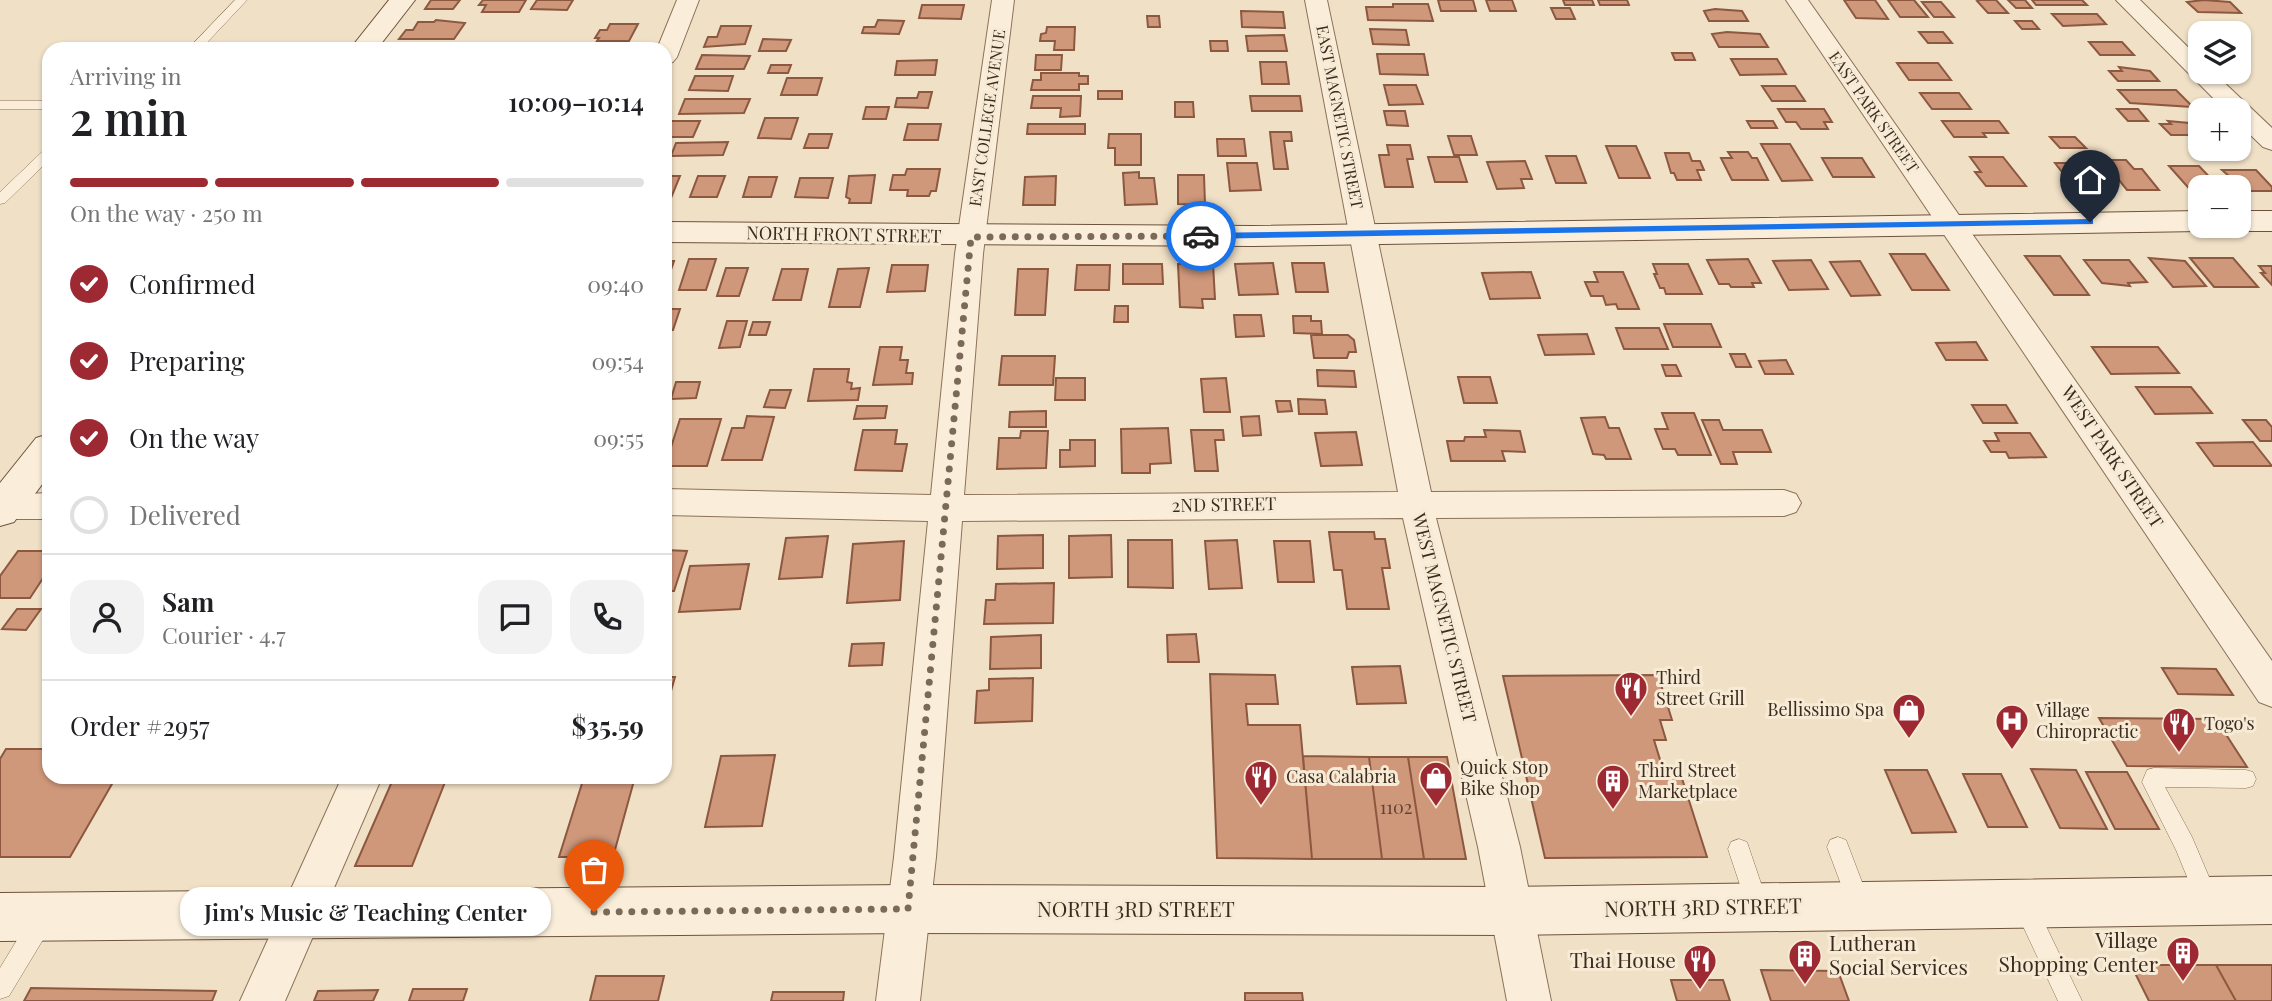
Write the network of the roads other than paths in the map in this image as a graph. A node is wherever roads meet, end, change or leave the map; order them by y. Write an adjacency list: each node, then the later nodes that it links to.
1 (241, 0): 8 (lane)
2 (402, 0): 9 (street)
3 (688, 0): 10 (street)
4 (1003, 0): 24 (street, EAST COLLEGE AVENUE)
5 (1316, 0): 23 (street, EAST MAGNETIC STREET)
6 (1797, 0): 21 (street, EAST PARK STREET)
7 (2127, 0): 11 (street)
8 (201, 42)
9 (368, 42)
10 (671, 42)
11 (2188, 60)
12 (2212, 84): 15 (street)
13 (0, 105): 14 (lane)
14 (42, 105)
15 (2272, 142)
16 (42, 160): 17 (lane)
17 (0, 200)
18 (2188, 221): 21 (street, NORTH FRONT STREET)
19 (2251, 221): 20 (street)
20 (2272, 221)
21 (1952, 223): 23 (street, NORTH FRONT STREET); 32 (street, WEST PARK STREET)
22 (672, 232): 24 (street, NORTH FRONT STREET)
23 (1362, 234): 24 (street, NORTH FRONT STREET); 28 (street, WEST MAGNETIC STREET)
24 (971, 237): 30 (street, EAST COLLEGE AVENUE)
25 (42, 457): 31 (street)
26 (672, 502): 30 (street, 2ND STREET)
27 (1784, 503): 28 (street, 2ND STREET)
28 (1416, 504): 30 (street, 2ND STREET); 43 (street, WEST MAGNETIC STREET)
29 (42, 506): 31 (street)
30 (947, 507): 42 (street, EAST COLLEGE AVENUE)
31 (2, 509)
32 (2272, 691)
33 (2246, 779): 37 (lane)
34 (359, 784): 44 (street)
35 (1838, 847): 40 (lane)
36 (1739, 849): 41 (lane)
37 (2208, 901): 38 (street, NORTH 3RD STREET); 39 (street, NORTH 3RD STREET)
38 (2272, 901)
39 (2024, 904): 40 (street, NORTH 3RD STREET); 50 (lane)
40 (1860, 906): 41 (street, NORTH 3RD STREET)
41 (1758, 907): 43 (street, NORTH 3RD STREET)
42 (908, 909): 43 (street, NORTH 3RD STREET); 44 (street, NORTH 3RD STREET); 48 (street, EAST COLLEGE AVENUE)
43 (1511, 911): 49 (street, WEST MAGNETIC STREET)
44 (302, 915): 45 (street, NORTH 3RD STREET); 47 (street)
45 (22, 917): 46 (lane)
46 (1, 988)
47 (262, 1001)
48 (898, 1001)
49 (1529, 1001)
50 (2070, 1001)

